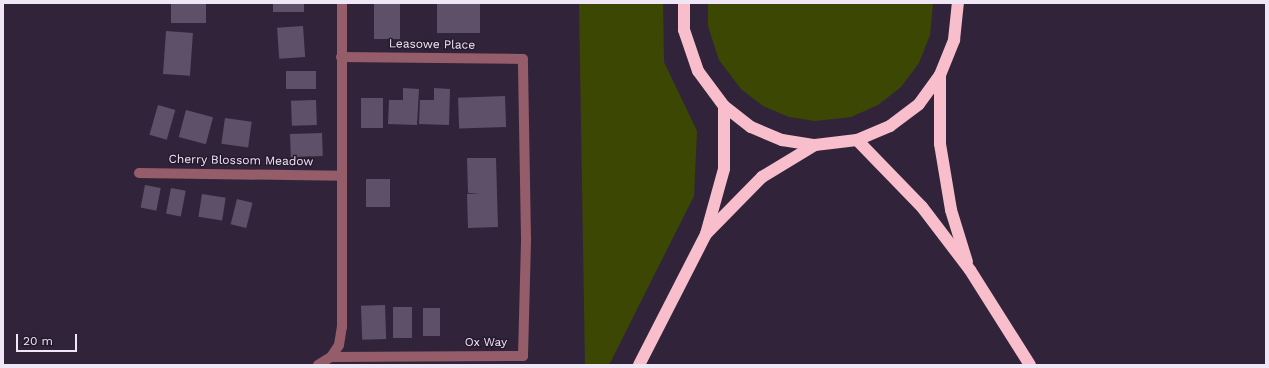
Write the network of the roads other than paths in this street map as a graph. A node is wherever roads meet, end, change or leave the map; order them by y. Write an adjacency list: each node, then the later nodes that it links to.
1 (342, 3): 4 (street)
2 (684, 3): 6 (highway)
3 (958, 3): 5 (highway)
4 (341, 57): 10 (street); 12 (street, Leasowe Place)
5 (940, 75): 7 (highway); 13 (highway)
6 (724, 106): 8 (highway); 11 (highway)
7 (857, 140): 8 (highway); 13 (highway)
8 (815, 146): 11 (highway)
9 (139, 173): 10 (street, Cherry Blossom Meadow)
10 (342, 176): 14 (street)
11 (706, 234): 16 (highway)
12 (526, 238): 14 (street, Ox Way)
13 (970, 270): 17 (highway)
14 (331, 357): 15 (street)
15 (318, 365)
16 (639, 365)
17 (1030, 365)

